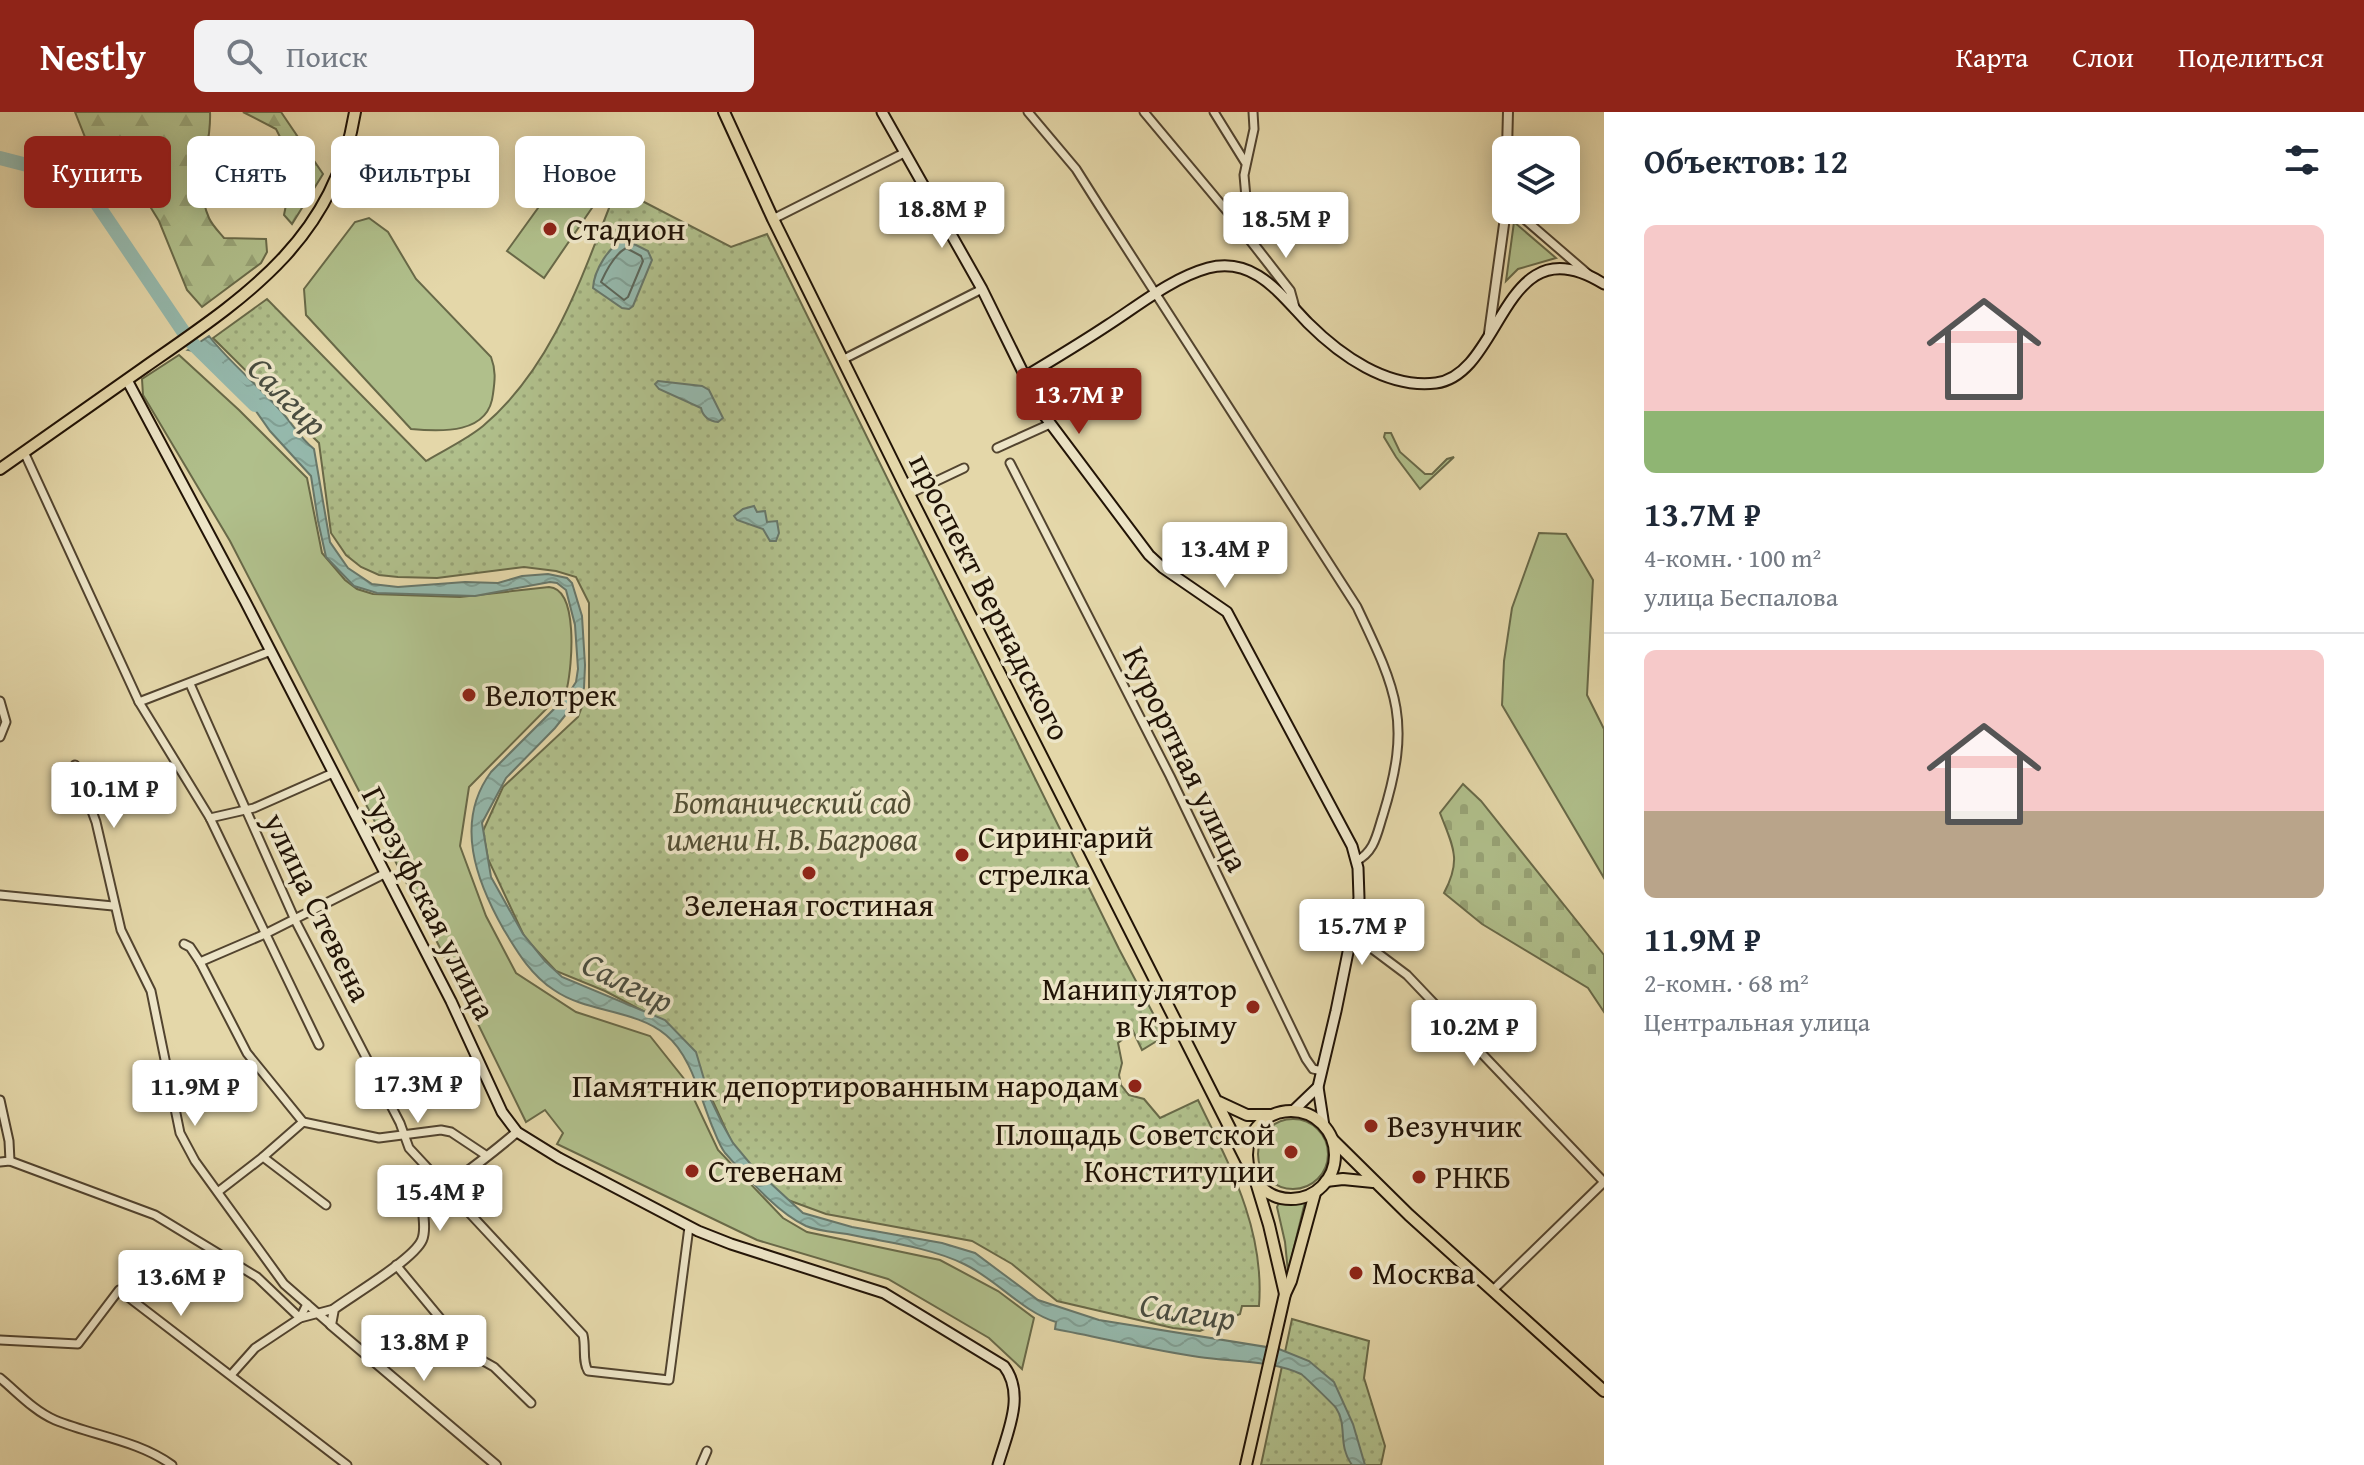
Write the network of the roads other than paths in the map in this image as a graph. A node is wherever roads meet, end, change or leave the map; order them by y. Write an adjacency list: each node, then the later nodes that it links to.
1 (355, 112): 24 (main road)
2 (882, 112): 10 (main road)
3 (1028, 112): 19 (street)
4 (1144, 112): 15 (street)
5 (1214, 112): 11 (street)
6 (1253, 112): 11 (street)
7 (1508, 112): 9 (street)
8 (729, 114): 12 (main road, проспект Вернадского)
9 (1507, 136)
10 (904, 153): 12 (street); 18 (main road)
11 (1245, 162): 15 (street)
12 (773, 219): 22 (main road, проспект Вернадского)
13 (1504, 224): 21 (street)
14 (1530, 224): 16 (street)
15 (1241, 228): 20 (street)
16 (1588, 274): 17 (main road); 21 (main road)
17 (1604, 284)
18 (982, 289): 22 (street); 23 (main road)
19 (1155, 295): 20 (main road); 23 (main road); 41 (street)
20 (1295, 309): 21 (main road)
21 (1489, 333)
22 (842, 360): 31 (main road, проспект Вернадского)
23 (1026, 376): 25 (main road)
24 (127, 380): 27 (main road); 32 (main road, Гурзуфская улица)
25 (1050, 424): 26 (street); 41 (main road)
26 (997, 448)
27 (24, 452): 30 (main road); 35 (street)
28 (1010, 463): 51 (street, Курортная улица)
29 (964, 468): 31 (street)
30 (0, 469)
31 (909, 494): 54 (main road, проспект Вернадского)
32 (271, 651): 33 (street); 38 (main road, Гурзуфская улица)
33 (190, 684): 35 (street); 39 (street, улица Стевена)
34 (0, 701): 36 (street)
35 (139, 702): 40 (street)
36 (0, 737)
37 (75, 765): 44 (street)
38 (333, 773): 39 (street); 42 (main road, Гурзуфская улица)
39 (245, 811): 40 (street); 45 (street, улица Стевена)
40 (210, 818): 46 (street)
41 (1356, 861): 47 (main road)
42 (384, 874): 45 (street); 59 (main road, Гурзуфская улица)
43 (0, 895): 44 (street)
44 (113, 906): 72 (street)
45 (295, 920): 46 (street); 60 (street, улица Стевена)
46 (265, 934): 49 (street); 50 (street)
47 (1351, 939): 51 (main road); 69 (street)
48 (184, 944): 49 (street)
49 (200, 962): 57 (street)
50 (319, 1045)
51 (1322, 1071): 52 (main road)
52 (1318, 1087): 55 (main road); 58 (main road)
53 (0, 1100): 65 (street)
54 (1219, 1102): 56 (main road); 64 (main road, проспект Вернадского)
55 (1293, 1111): 56 (main road); 58 (main road)
56 (1271, 1115): 64 (main road)
57 (303, 1122): 60 (street); 63 (street)
58 (1324, 1126): 61 (main road)
59 (517, 1132): 62 (street); 75 (main road, Гурзуфская улица)
60 (405, 1136): 62 (street); 71 (street, улица Стевена)
61 (1333, 1140): 68 (main road); 70 (main road)
62 (487, 1156): 71 (street)
63 (263, 1157): 72 (street); 74 (street)
64 (1246, 1160): 67 (main road)
65 (10, 1161): 66 (street); 82 (street)
66 (0, 1162)
67 (1255, 1181): 73 (main road); 78 (main road)
68 (1326, 1181): 70 (main road); 73 (main road)
69 (1604, 1182): 77 (street)
70 (1375, 1183): 77 (main road)
71 (445, 1185): 75 (street, улица Стевена); 76 (street)
72 (219, 1191): 79 (street)
73 (1315, 1193): 78 (main road)
74 (326, 1205)
75 (689, 1227): 94 (main road, Гурзуфская улица)
76 (396, 1265): 80 (street); 88 (street)
77 (1492, 1291): 87 (main road)
78 (1285, 1294): 95 (main road)
79 (307, 1304): 81 (street); 82 (street)
80 (334, 1309): 81 (street); 83 (street)
81 (317, 1313): 82 (street); 83 (street)
82 (300, 1318): 85 (street)
83 (331, 1325): 92 (street)
84 (0, 1340): 85 (street)
85 (231, 1375): 91 (street)
86 (0, 1378): 90 (street)
87 (1604, 1391)
88 (531, 1403)
89 (707, 1451): 93 (street)
90 (172, 1465)
91 (347, 1465)
92 (496, 1465)
93 (701, 1465)
94 (998, 1465)
95 (1246, 1465)

